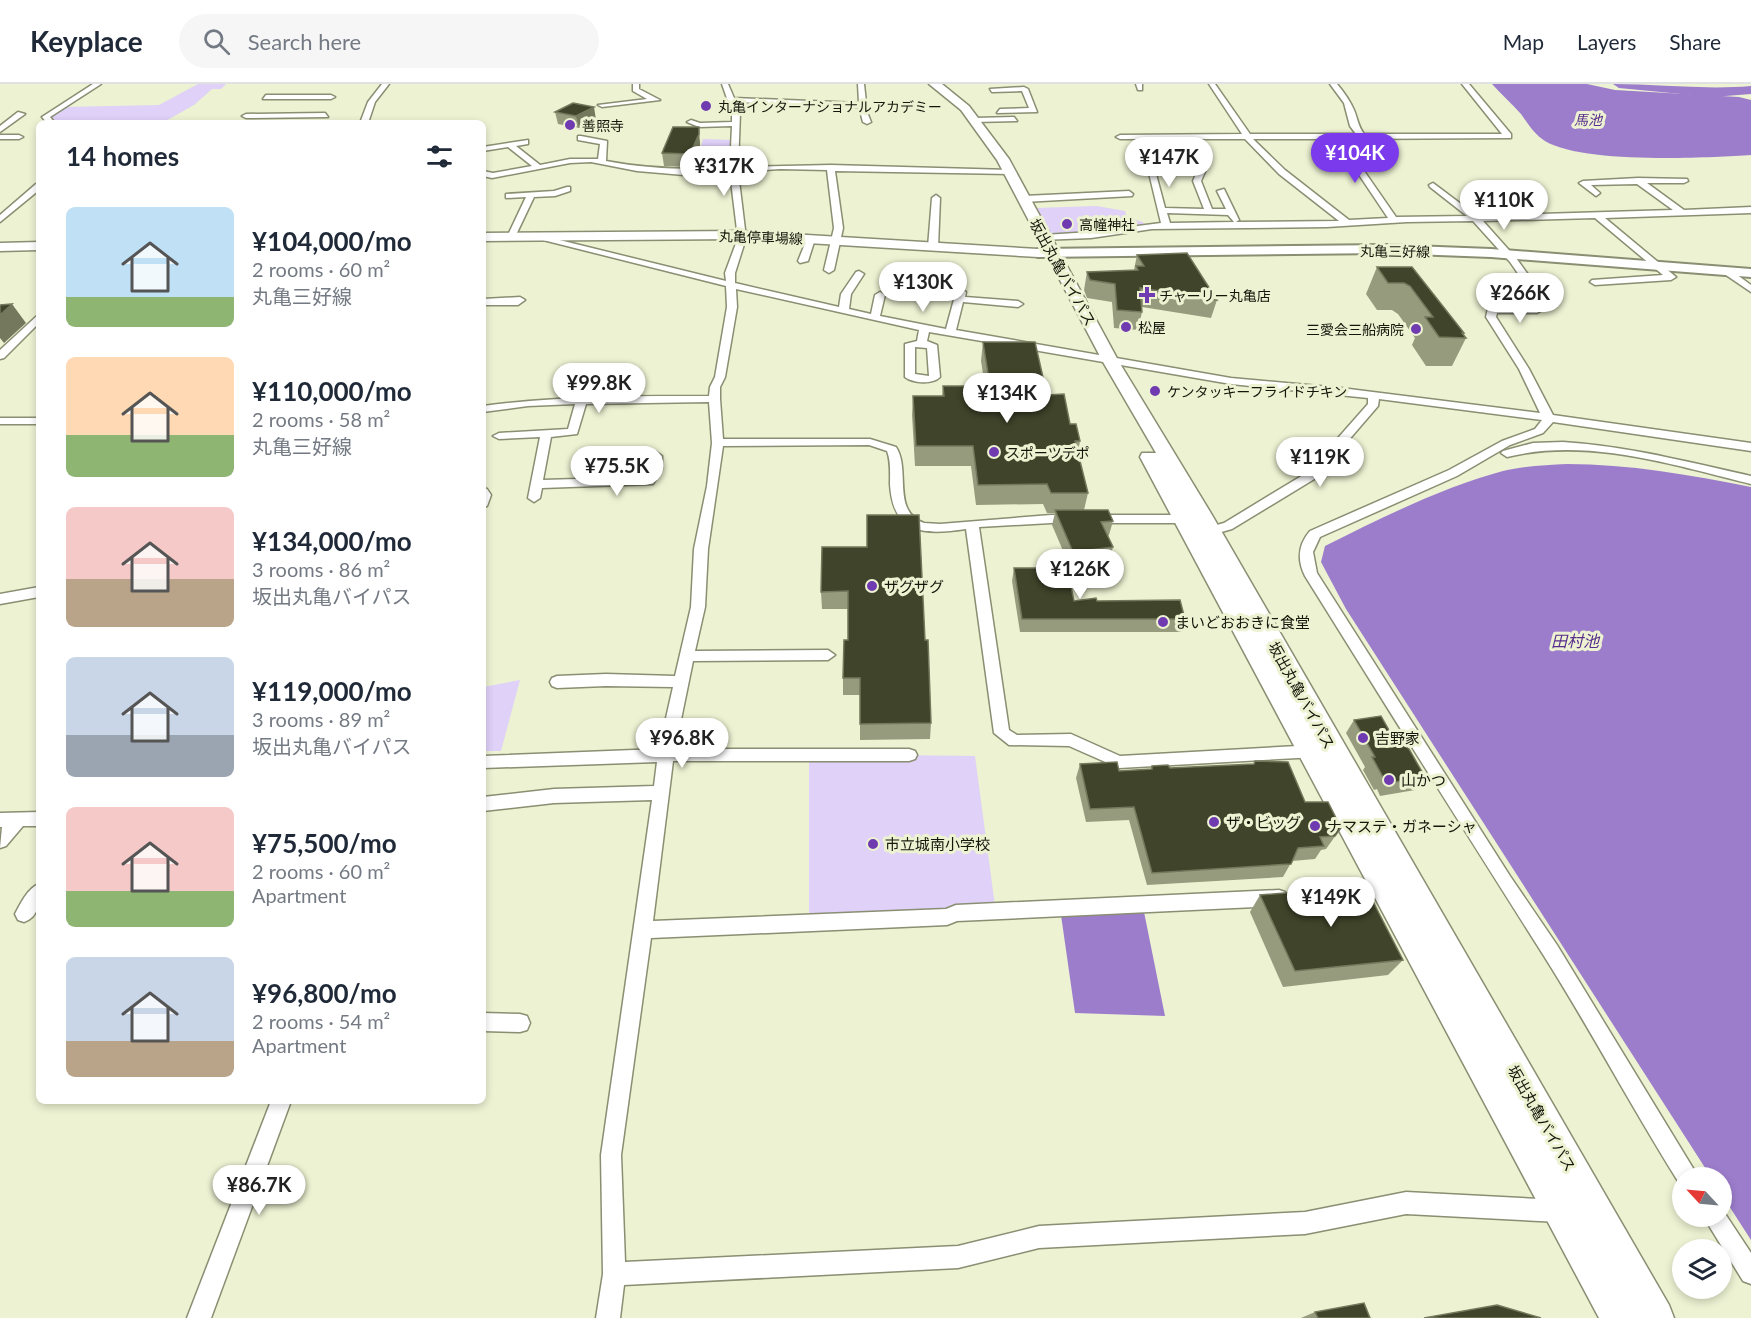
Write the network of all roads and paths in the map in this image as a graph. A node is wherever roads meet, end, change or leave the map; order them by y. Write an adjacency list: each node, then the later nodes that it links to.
1 (98, 84): 26 (street)
2 (386, 84): 28 (street)
3 (636, 84): 17 (street)
4 (725, 84): 15 (street)
5 (861, 84): 18 (street)
6 (924, 84): 49 (highway, 坂出丸亀バイパス)
7 (935, 84): 29 (highway, 坂出丸亀バイパス)
8 (1212, 84): 35 (street)
9 (1333, 84): 37 (street)
10 (1465, 84): 37 (street)
11 (990, 87): 20 (street); 20 (street)
12 (266, 97): 13 (street)
13 (296, 97): 14 (street); 16 (street)
14 (332, 97)
15 (731, 100): 18 (street); 33 (street)
16 (289, 103)
17 (602, 105)
18 (862, 105): 32 (street)
19 (283, 110): 23 (street)
20 (1000, 111): 30 (street)
21 (21, 114): 34 (street)
22 (246, 116): 23 (street)
23 (277, 116): 24 (street); 27 (street)
24 (325, 116)
25 (1031, 118): 30 (street)
26 (48, 120)
27 (272, 120)
28 (365, 120)
29 (975, 120): 30 (street); 49 (highway, 坂出丸亀バイパス)
30 (1005, 120)
31 (691, 122): 33 (street)
32 (867, 122)
33 (735, 124): 48 (street)
34 (0, 130)
35 (1247, 135): 36 (street); 40 (street); 73 (street)
36 (1336, 135): 37 (street); 72 (street)
37 (1361, 135)
38 (0, 137): 39 (street)
39 (19, 137)
40 (1120, 137)
41 (581, 138): 45 (street)
42 (525, 142): 43 (street)
43 (510, 145): 44 (street); 47 (street)
44 (486, 149)
45 (602, 161): 47 (street); 48 (street)
46 (831, 167): 48 (street); 49 (street); 81 (street)
47 (539, 168): 51 (street)
48 (734, 170): 76 (street)
49 (1002, 172): 63 (highway, 坂出丸亀バイパス); 85 (highway, 坂出丸亀バイパス)
50 (1629, 172): 52 (street)
51 (486, 174)
52 (1639, 181): 53 (street); 58 (street); 68 (street)
53 (1684, 181)
54 (1433, 185): 71 (street)
55 (36, 189): 70 (street)
56 (567, 189): 60 (street)
57 (1221, 191): 67 (street)
58 (1596, 193)
59 (1129, 194): 63 (street)
60 (531, 195): 61 (street); 78 (street)
61 (509, 196)
62 (936, 198): 84 (street)
63 (1024, 199): 85 (highway, 坂出丸亀バイパス)
64 (1161, 210): 66 (street); 66 (street); 74 (street)
65 (1751, 210): 68 (street)
66 (1209, 211): 67 (street)
67 (1231, 212): 75 (street)
68 (1681, 212): 69 (street)
69 (1598, 216): 71 (street); 88 (street)
70 (0, 219)
71 (1476, 219): 72 (street); 86 (street)
72 (1394, 220): 73 (street)
73 (1347, 223): 75 (street)
74 (1166, 225): 75 (street); 85 (street)
75 (1238, 225)
76 (741, 236): 79 (main road, 丸亀停車場線); 80 (main road, 丸亀停車場線); 94 (street)
77 (486, 237): 78 (main road, 丸亀停車場線)
78 (511, 237): 79 (main road, 丸亀停車場線)
79 (535, 237): 94 (street)
80 (811, 239): 81 (main road, 丸亀停車場線); 87 (street)
81 (838, 241): 84 (main road, 丸亀停車場線); 89 (street)
82 (36, 246): 83 (main road)
83 (0, 247)
84 (933, 247): 85 (main road, 丸亀停車場線)
85 (1045, 248): 86 (main road, 丸亀三好線); 107 (highway, 坂出丸亀バイパス)
86 (1507, 254): 88 (main road, 丸亀三好線); 112 (street)
87 (803, 261)
88 (1659, 266): 90 (main road, 丸亀三好線); 93 (street)
89 (829, 270)
90 (1726, 271): 91 (main road, 丸亀三好線); 95 (street)
91 (1751, 273)
92 (859, 274): 100 (street)
93 (1594, 282)
94 (731, 286): 100 (street); 109 (street)
95 (1751, 290)
96 (880, 295): 101 (street)
97 (520, 300): 98 (street)
98 (486, 302)
99 (1018, 304): 104 (street)
100 (844, 312): 101 (street)
101 (875, 318): 103 (street)
102 (36, 320): 106 (street)
103 (924, 328): 104 (street); 105 (street)
104 (950, 332): 107 (street)
105 (921, 344)
106 (0, 356)
107 (1102, 360): 108 (street); 124 (highway, 坂出丸亀バイパス); 126 (highway, 坂出丸亀バイパス)
108 (1373, 395): 112 (street); 126 (street)
109 (714, 399): 110 (street); 117 (street)
110 (581, 401): 111 (street); 115 (street)
111 (486, 409)
112 (1549, 419): 118 (street); 120 (street)
113 (0, 421): 114 (street)
114 (36, 421)
115 (546, 434): 116 (street); 122 (street)
116 (499, 436)
117 (718, 443): 125 (street); 130 (street)
118 (1751, 447)
119 (656, 456): 122 (street)
120 (1454, 473): 121 (street); 150 (street)
121 (1751, 480)
122 (536, 484): 123 (street)
123 (534, 498)
124 (1184, 519): 125 (street); 133 (highway, 坂出丸亀バイパス)
125 (972, 524): 133 (street)
126 (1210, 531): 133 (highway, 坂出丸亀バイパス)
127 (36, 593): 128 (street)
128 (0, 599)
129 (828, 655): 130 (street)
130 (686, 656): 132 (street)
131 (557, 682): 132 (street)
132 (681, 682): 134 (street)
133 (1322, 750): 151 (highway, 坂出丸亀バイパス); 158 (highway, 坂出丸亀バイパス)
134 (668, 755): 135 (street); 136 (street); 137 (street)
135 (909, 755)
136 (486, 762)
137 (661, 793): 138 (street); 146 (street)
138 (486, 804)
139 (0, 819): 140 (street)
140 (19, 819): 141 (street); 142 (street)
141 (36, 819)
142 (0, 841)
143 (36, 896): 145 (street)
144 (1301, 897): 146 (street)
145 (24, 914)
146 (642, 930): 154 (street)
147 (486, 1022): 148 (street)
148 (520, 1023)
149 (280, 1104): 155 (street)
150 (1682, 1167)
151 (1561, 1211): 154 (street); 157 (highway, 坂出丸亀バイパス)
152 (1721, 1227): 153 (street)
153 (1751, 1273)
154 (614, 1274): 156 (street)
155 (199, 1318)
156 (608, 1318)
157 (1619, 1318)
158 (1656, 1318)

